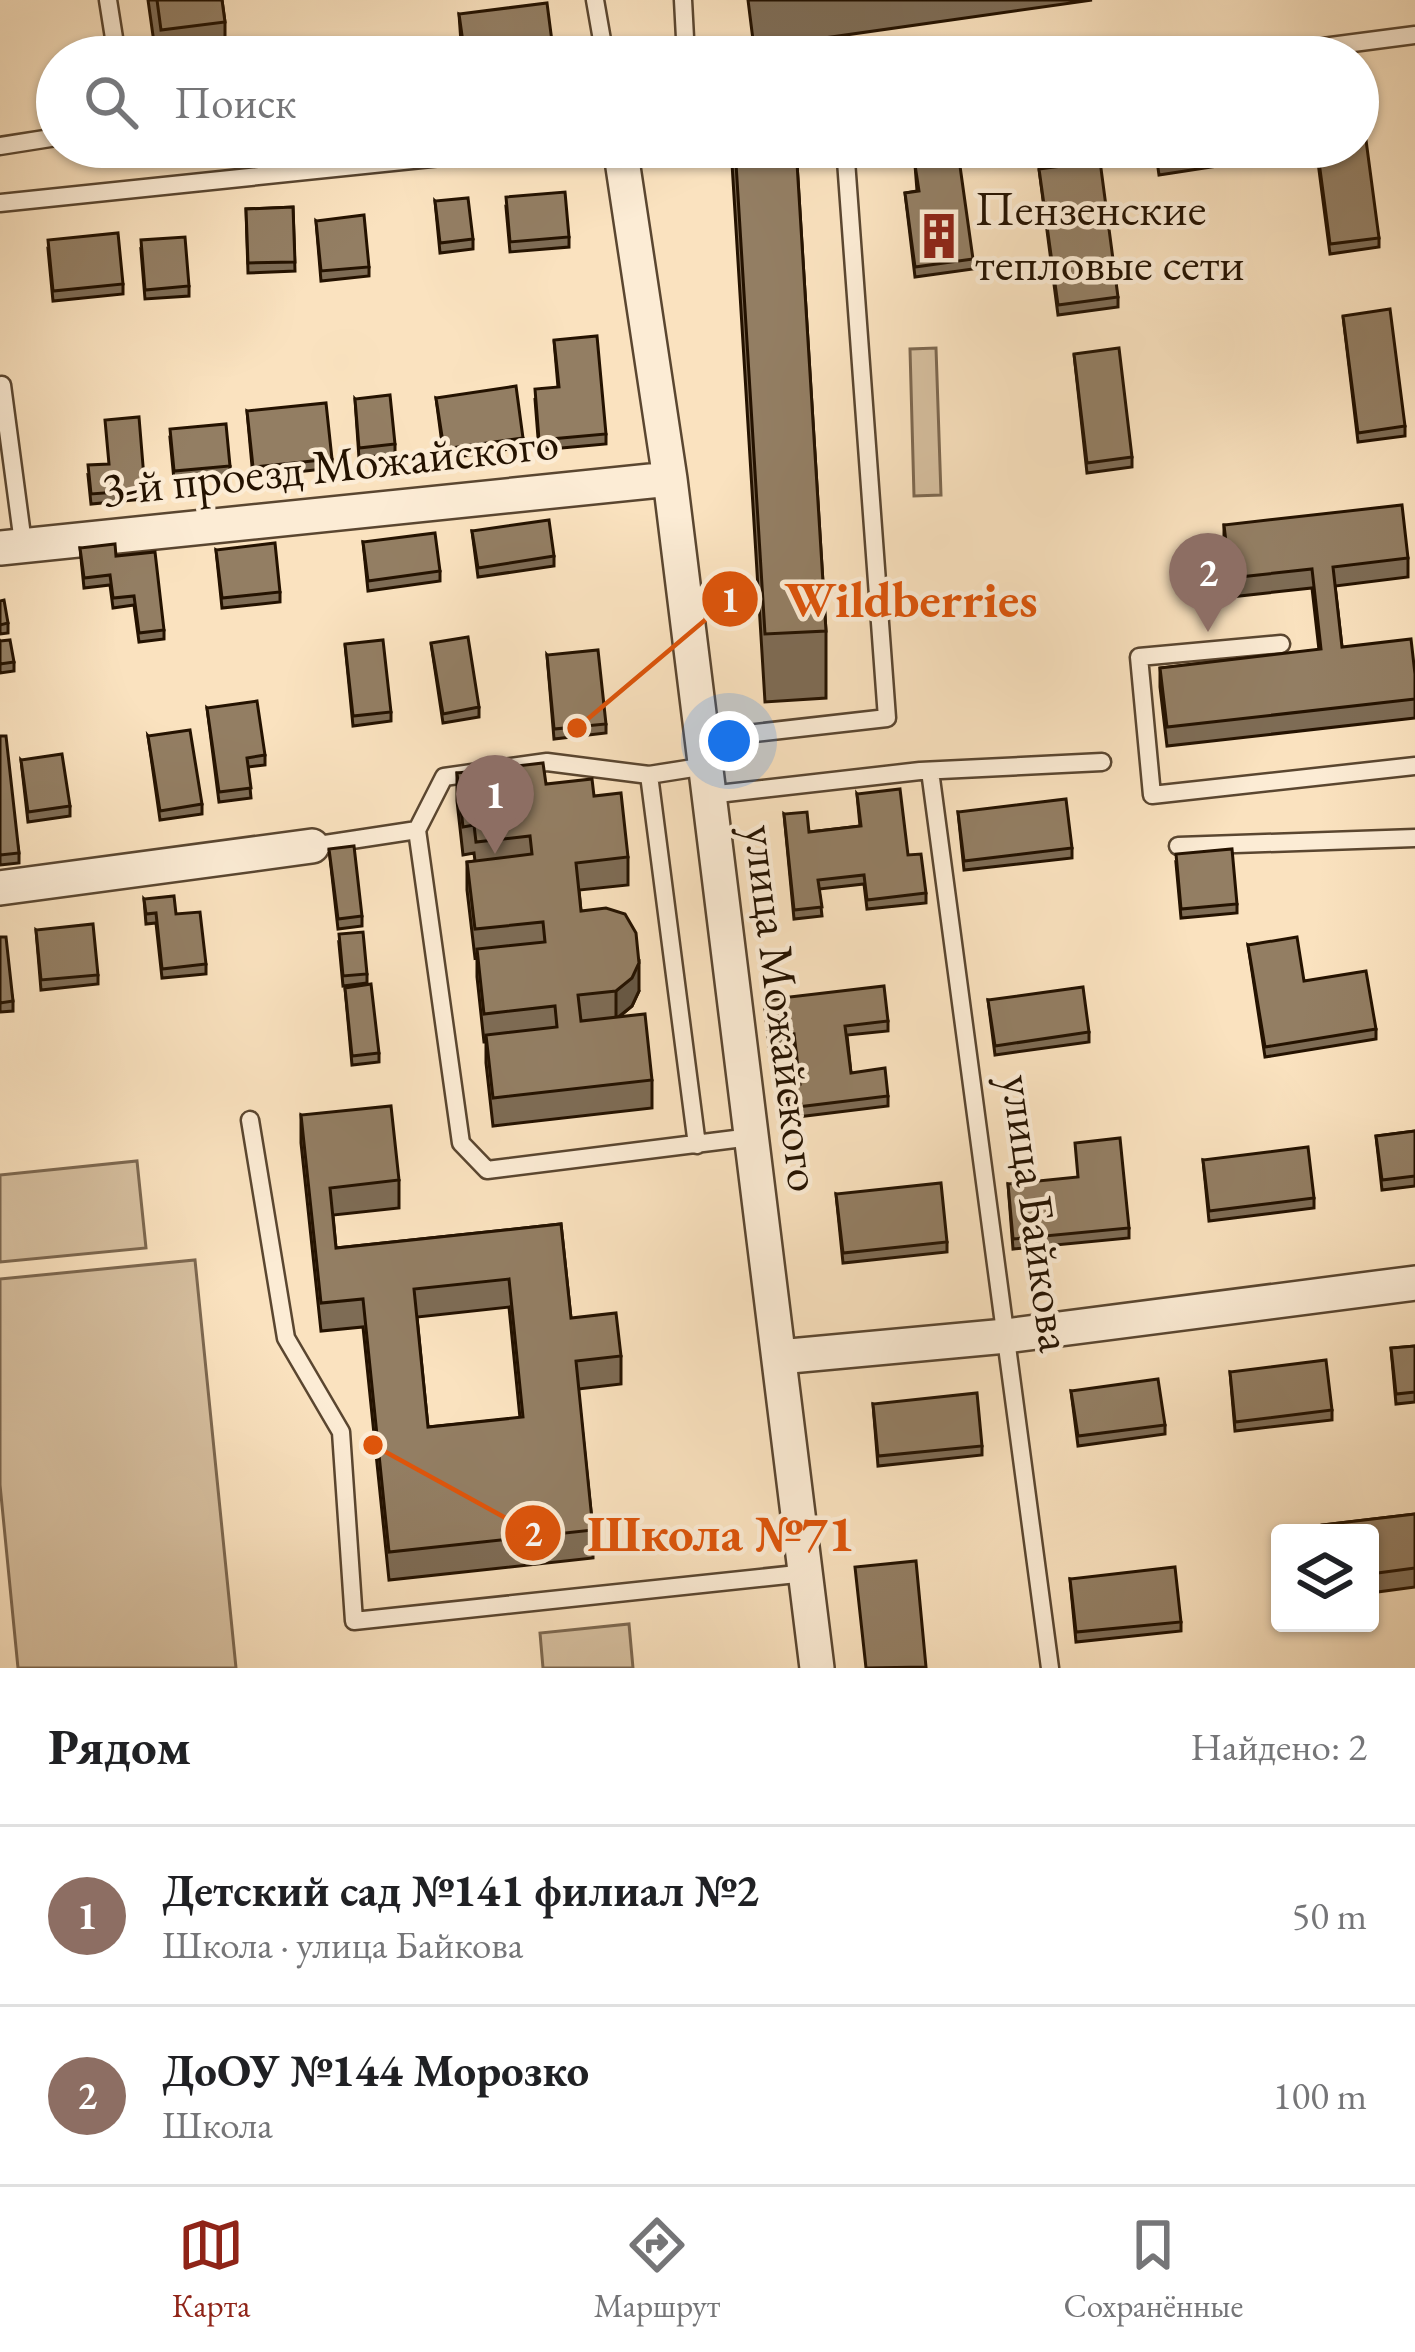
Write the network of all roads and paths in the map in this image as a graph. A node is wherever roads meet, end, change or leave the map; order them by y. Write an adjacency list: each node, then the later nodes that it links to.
1 (108, 0): 5 (lane)
2 (596, 0): 6 (lane)
3 (683, 0): 7 (lane)
4 (1415, 35): 8 (lane)
5 (114, 36)
6 (602, 36)
7 (685, 36)
8 (1379, 40)
9 (36, 140): 10 (lane)
10 (0, 146)
11 (336, 168): 14 (lane)
12 (623, 168): 16 (street, улица Можайского)
13 (847, 168): 21 (lane)
14 (0, 203)
15 (1, 381): 17 (lane)
16 (670, 479): 17 (street, 3-й проезд Можайского); 21 (street, улица Можайского)
17 (12, 546)
18 (1281, 644): 20 (lane)
19 (1102, 762): 22 (lane)
20 (1415, 766)
21 (706, 767): 22 (lane); 23 (lane); 30 (street, улица Можайского)
22 (930, 771): 33 (lane, улица Байкова)
23 (649, 775): 24 (lane); 31 (lane)
24 (417, 830): 26 (lane); 31 (lane)
25 (1415, 838): 27 (lane)
26 (312, 846): 28 (street)
27 (1178, 846)
28 (0, 888)
29 (250, 1120): 35 (lane)
30 (752, 1137): 31 (lane); 34 (street, улица Можайского)
31 (697, 1144)
32 (1415, 1283): 33 (street)
33 (1006, 1336): 34 (street); 37 (lane, улица Байкова)
34 (779, 1357): 35 (street, улица Можайского)
35 (806, 1573): 36 (street, улица Можайского)
36 (818, 1668)
37 (1050, 1668)

